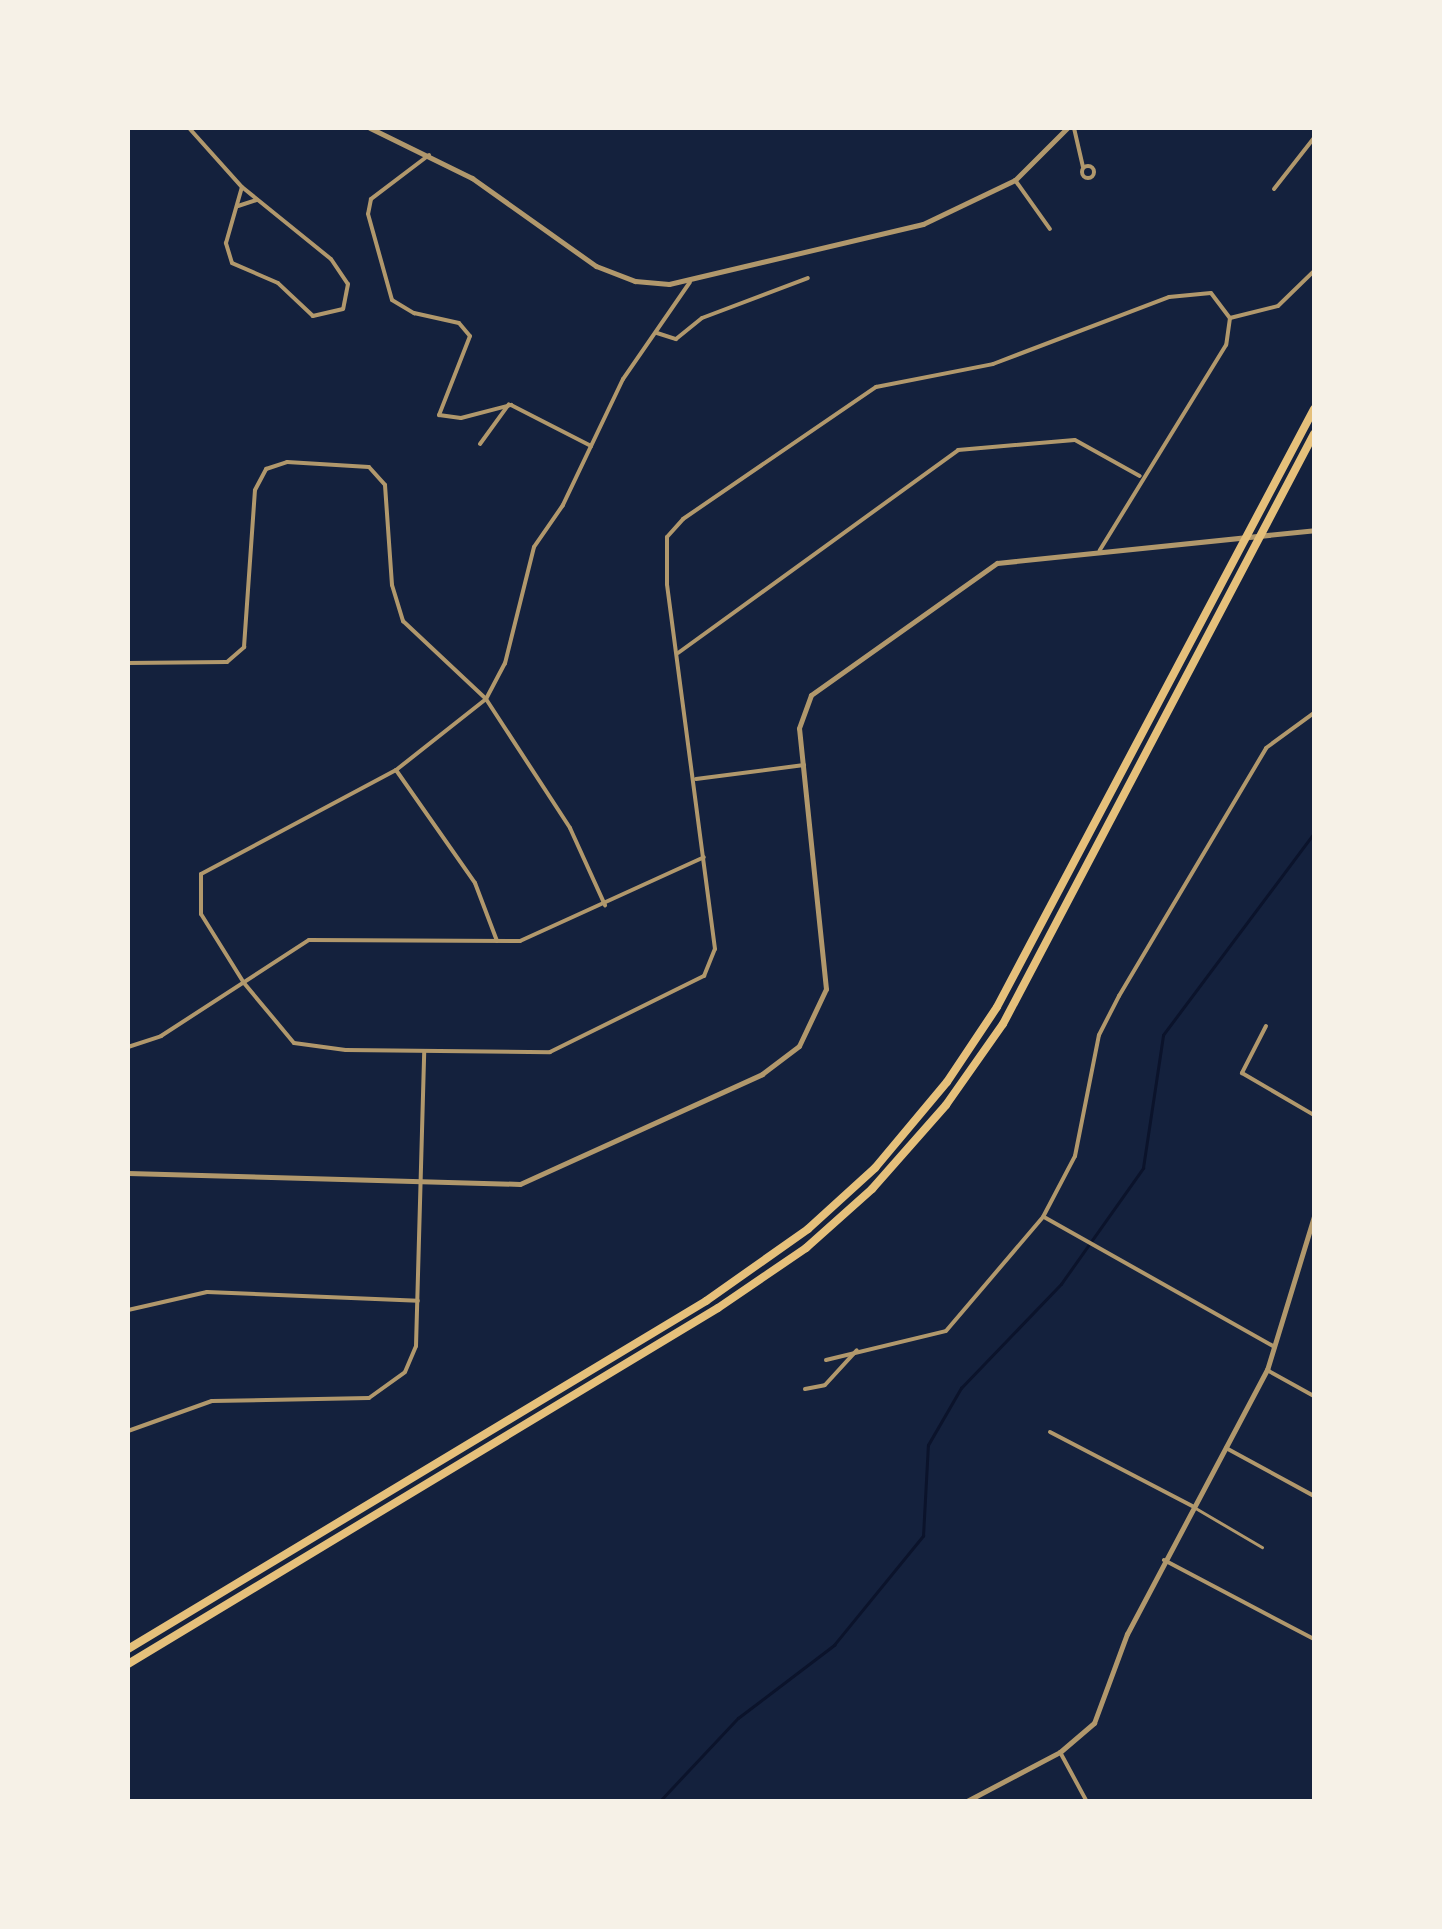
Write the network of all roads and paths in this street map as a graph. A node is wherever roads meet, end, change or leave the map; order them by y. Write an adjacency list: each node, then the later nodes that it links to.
1 (188, 128): 11 (street)
2 (370, 128): 7 (street)
3 (1067, 128): 10 (street)
4 (1074, 128): 8 (street)
5 (1314, 138): 12 (street)
6 (128, 150): 9 (street)
7 (429, 154): 18 (street); 21 (street)
8 (1083, 167)
9 (128, 176)
10 (1015, 180): 15 (street); 18 (street)
11 (242, 187): 13 (street); 14 (street)
12 (1274, 188)
13 (257, 200): 14 (street); 14 (street)
14 (238, 206)
15 (1050, 228)
16 (1314, 271): 19 (street)
17 (808, 278): 20 (street)
18 (690, 282): 20 (street)
19 (1230, 318): 26 (street); 29 (street)
20 (657, 333): 25 (street)
21 (508, 404): 24 (street); 25 (street)
22 (1314, 409): 64 (highway)
23 (1314, 434): 65 (highway)
24 (480, 444)
25 (591, 446): 31 (street)
26 (1140, 476): 28 (street); 29 (street)
27 (1314, 530): 28 (street)
28 (1100, 550): 33 (street)
29 (678, 652): 35 (street)
30 (128, 663): 31 (street)
31 (486, 699): 34 (street); 37 (street)
32 (1314, 714): 47 (street)
33 (804, 765): 35 (street); 45 (street)
34 (396, 770): 38 (street); 39 (street)
35 (696, 779): 36 (street)
36 (705, 857): 37 (street); 42 (street)
37 (606, 905): 38 (street)
38 (498, 943): 39 (street)
39 (244, 984): 41 (street); 42 (street)
40 (1266, 1026): 43 (street)
41 (128, 1047)
42 (424, 1052): 45 (street)
43 (1314, 1115)
44 (128, 1173): 45 (street)
45 (422, 1184): 48 (street)
46 (1314, 1216): 50 (street)
47 (1043, 1217): 50 (street); 51 (street)
48 (418, 1300): 49 (street); 56 (street)
49 (128, 1310)
50 (1276, 1347): 53 (street)
51 (856, 1350): 52 (street); 54 (street)
52 (826, 1360)
53 (1267, 1370): 55 (street); 58 (street)
54 (805, 1390)
55 (1314, 1396)
56 (128, 1431)
57 (1050, 1432): 60 (street)
58 (1226, 1448): 59 (street); 60 (street)
59 (1314, 1496)
60 (1194, 1507): 61 (lane); 62 (street)
61 (1262, 1546)
62 (1164, 1560): 63 (street); 66 (street)
63 (1314, 1639)
64 (128, 1649)
65 (128, 1664)
66 (1060, 1752): 67 (street); 68 (street)
67 (965, 1802)
68 (1088, 1802)

